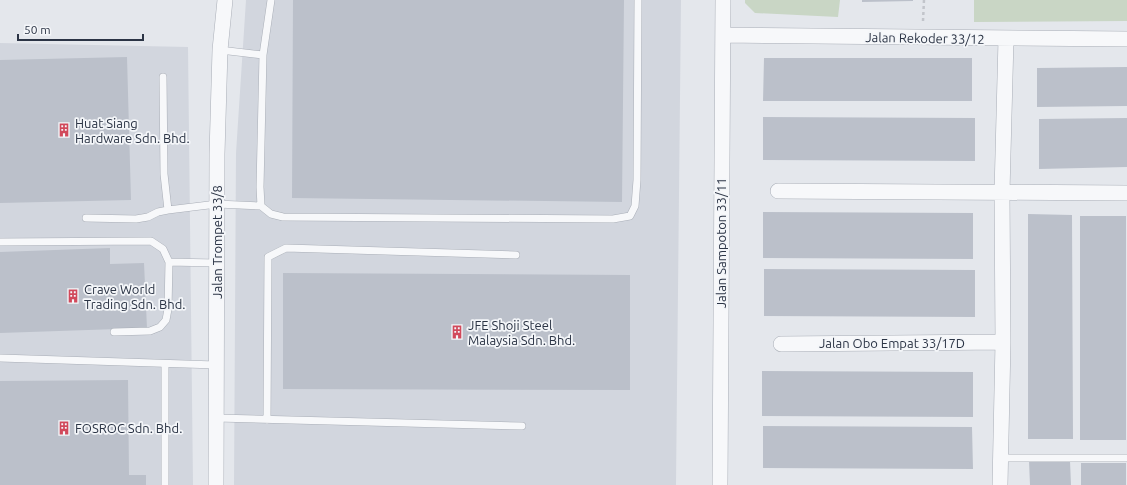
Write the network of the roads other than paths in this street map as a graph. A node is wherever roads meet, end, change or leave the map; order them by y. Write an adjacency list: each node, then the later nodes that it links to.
1 (225, 0): 8 (street, Jalan Trompet 33/8)
2 (271, 0): 9 (lane)
3 (638, 0): 15 (lane)
4 (723, 0): 5 (street, Jalan Sampoton 33/11)
5 (723, 35): 6 (street, Jalan Rekoder 33/12); 35 (street, Jalan Sampoton 33/11)
6 (1006, 39): 7 (street, Jalan Rekoder 33/12); 12 (street)
7 (1127, 39)
8 (220, 50): 9 (lane); 14 (street, Jalan Trompet 33/8)
9 (263, 55): 15 (lane)
10 (163, 77): 16 (lane)
11 (778, 191): 12 (street)
12 (1002, 192): 13 (street); 23 (street)
13 (1127, 193)
14 (217, 204): 15 (lane); 16 (lane); 21 (street, Jalan Trompet 33/8)
15 (261, 206)
16 (168, 210): 17 (lane)
17 (86, 218)
18 (0, 242): 20 (lane)
19 (516, 255): 29 (lane)
20 (169, 262): 21 (lane); 22 (lane)
21 (216, 263): 27 (street, Jalan Trompet 33/8)
22 (114, 332)
23 (1003, 342): 24 (street, Jalan Obo Empat 33/17D); 31 (street)
24 (780, 344)
25 (0, 358): 26 (lane)
26 (165, 364): 27 (lane); 33 (lane)
27 (216, 365): 28 (street, Jalan Trompet 33/8)
28 (216, 418): 29 (lane); 34 (street, Jalan Trompet 33/8)
29 (267, 420): 30 (lane)
30 (522, 426)
31 (1001, 458): 32 (lane); 36 (street)
32 (1127, 458)
33 (165, 485)
34 (216, 485)
35 (720, 485)
36 (1000, 485)

